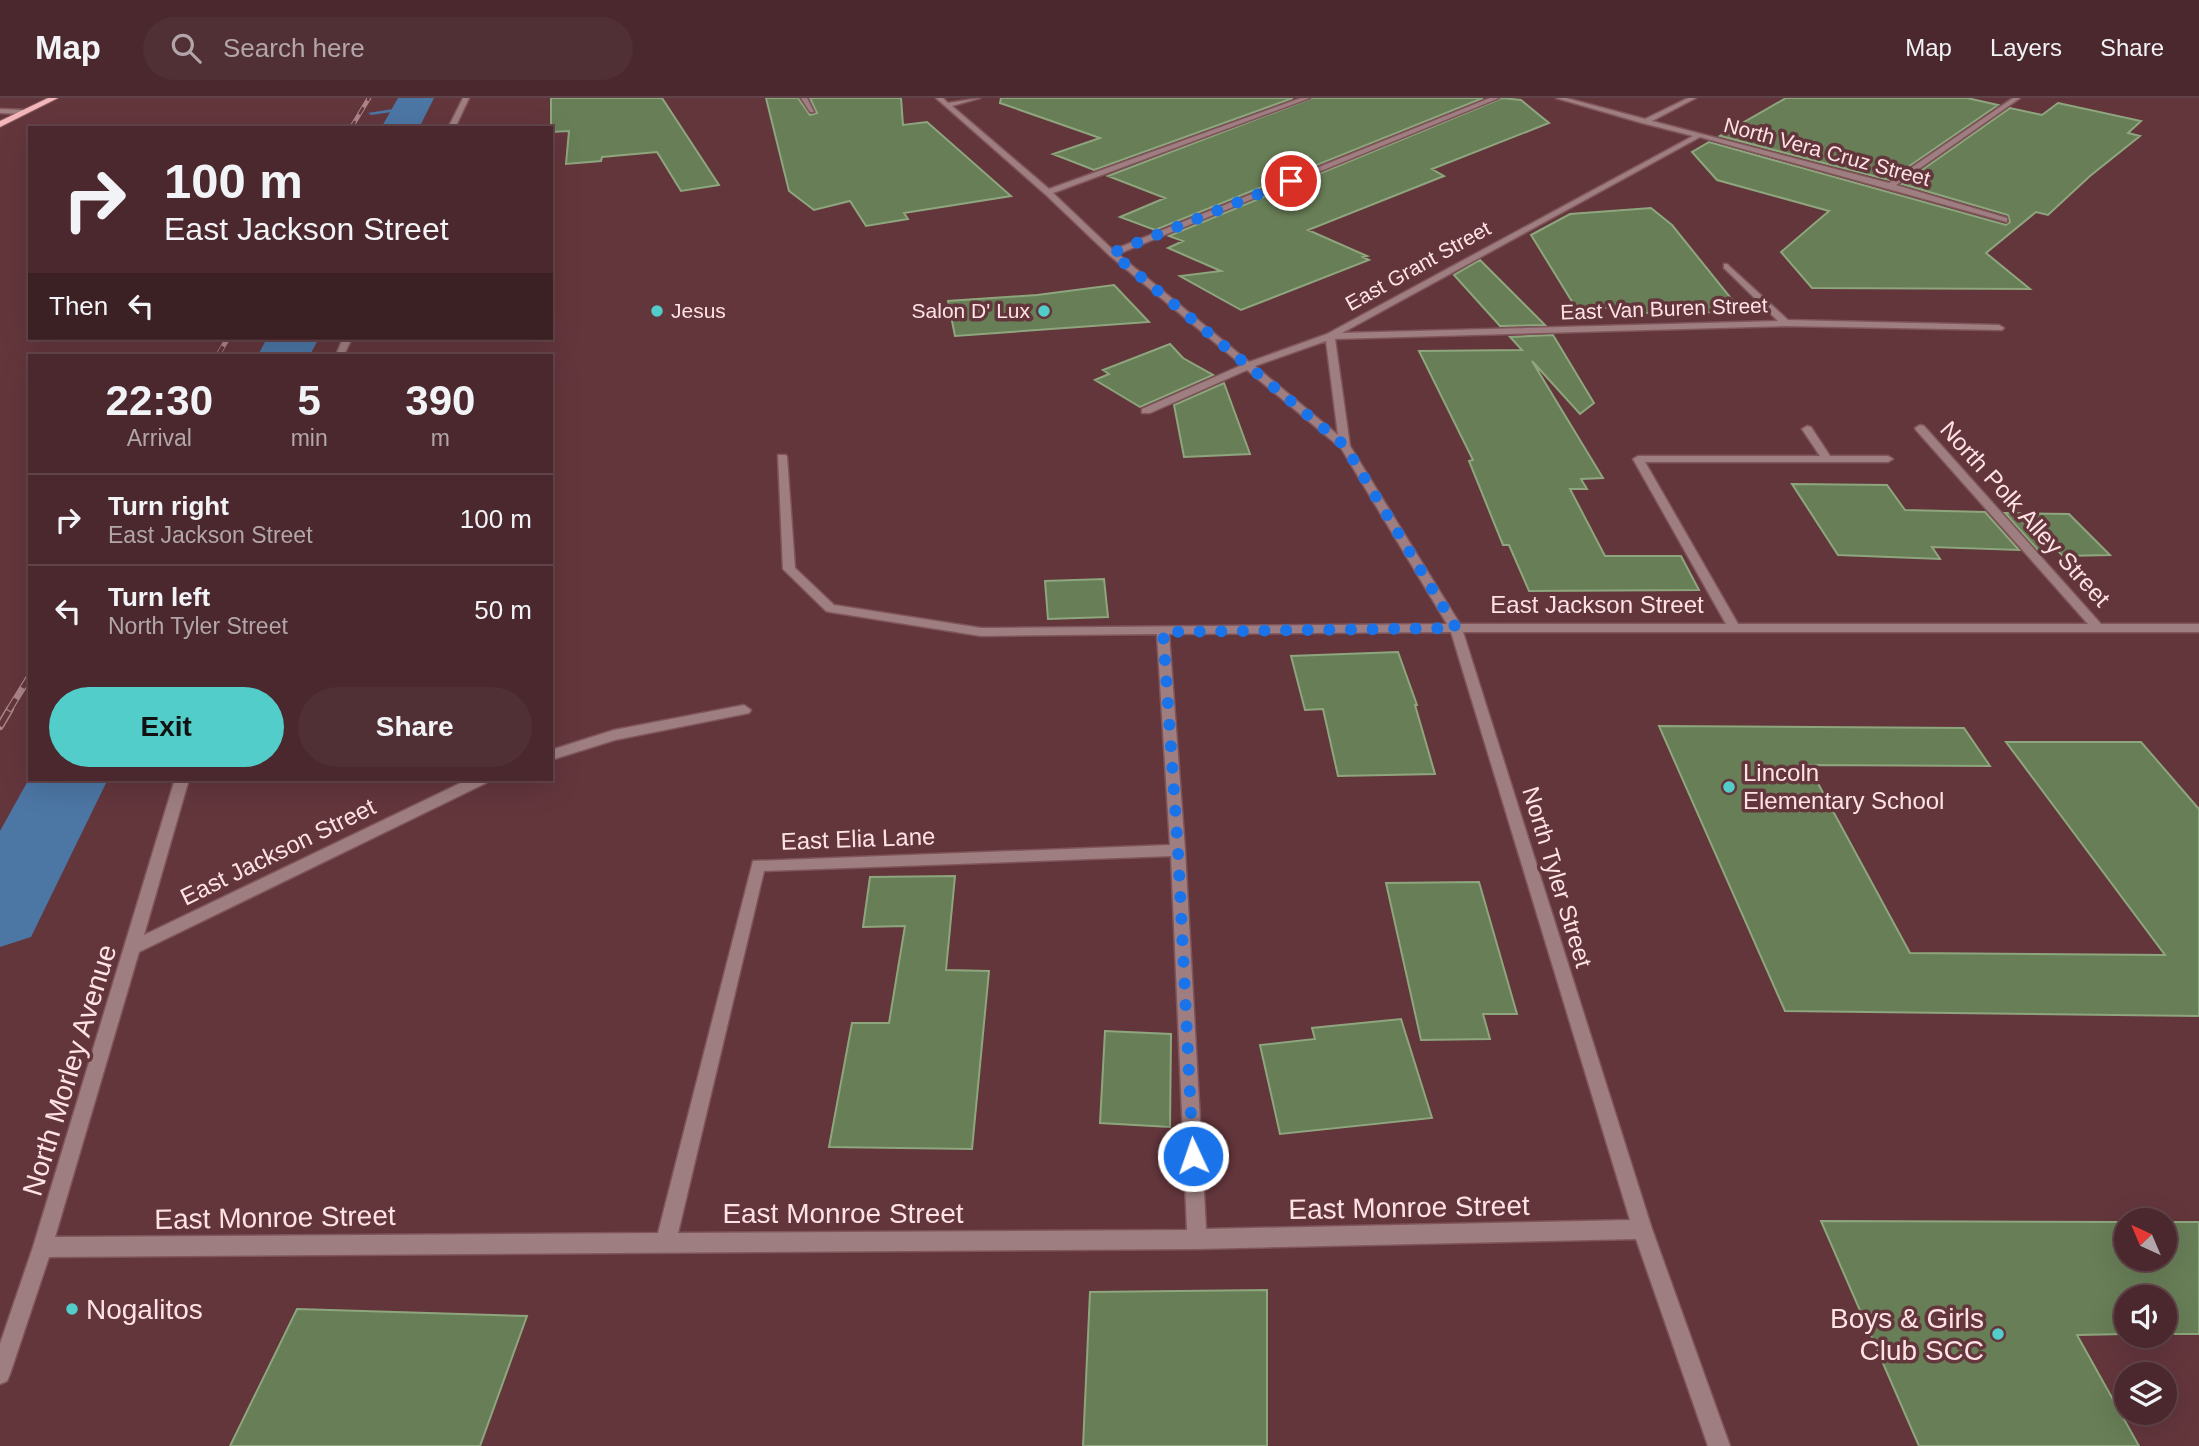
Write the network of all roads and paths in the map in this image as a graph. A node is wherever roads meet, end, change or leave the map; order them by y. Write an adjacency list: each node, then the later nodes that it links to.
1 (54, 98): 14 (main road)
2 (466, 98): 17 (street)
3 (804, 98): 13 (street)
4 (939, 98): 11 (street)
5 (977, 98): 11 (street)
6 (1307, 98): 20 (street)
7 (1496, 98): 22 (street)
8 (1559, 98): 15 (street, North Vera Cruz Street)
9 (1693, 98): 15 (street)
10 (2017, 98): 19 (street)
11 (947, 105): 20 (street)
12 (0, 111): 14 (street)
13 (811, 111)
14 (24, 113): 16 (main road)
15 (1644, 122): 18 (street, North Vera Cruz Street)
16 (0, 124)
17 (453, 126)
18 (1699, 135): 19 (street, North Vera Cruz Street); 26 (street, East Grant Street)
19 (1889, 186): 21 (street, North Vera Cruz Street)
20 (1048, 192): 22 (street)
21 (2004, 220)
22 (1112, 253): 27 (street)
23 (1727, 266): 24 (street)
24 (1786, 323): 25 (street, East Van Buren Street); 26 (street, East Van Buren Street)
25 (1999, 328)
26 (1330, 336): 27 (street, East Grant Street); 31 (street, North Tyler Street)
27 (1250, 365): 28 (street, East Grant Street); 31 (street)
28 (1146, 411)
29 (1920, 428): 37 (street, North Polk Alley Street)
30 (1807, 429): 33 (street)
31 (1345, 446): 35 (street, North Tyler Street)
32 (782, 457): 39 (street, East Jackson Street)
33 (1827, 459): 34 (street); 36 (street)
34 (1888, 459)
35 (1456, 628): 36 (street, East Jackson Street); 39 (street, East Jackson Street); 46 (street, North Tyler Street)
36 (1734, 628): 37 (street, East Jackson Street)
37 (2098, 628): 38 (street, East Jackson Street)
38 (2199, 628)
39 (1163, 632): 44 (street)
40 (744, 710): 41 (street)
41 (553, 754)
42 (181, 781): 45 (street, North Morley Avenue)
43 (477, 781): 45 (street, East Jackson Street)
44 (1178, 850): 47 (street); 48 (street, East Elia Lane)
45 (133, 947): 49 (street, North Morley Avenue)
46 (1642, 1229): 47 (street, East Monroe Street); 51 (street, North Tyler Street)
47 (1198, 1240): 48 (street, East Monroe Street)
48 (666, 1241): 49 (street, East Monroe Street)
49 (44, 1247): 50 (street, North Morley Avenue)
50 (0, 1374)
51 (1719, 1446)

